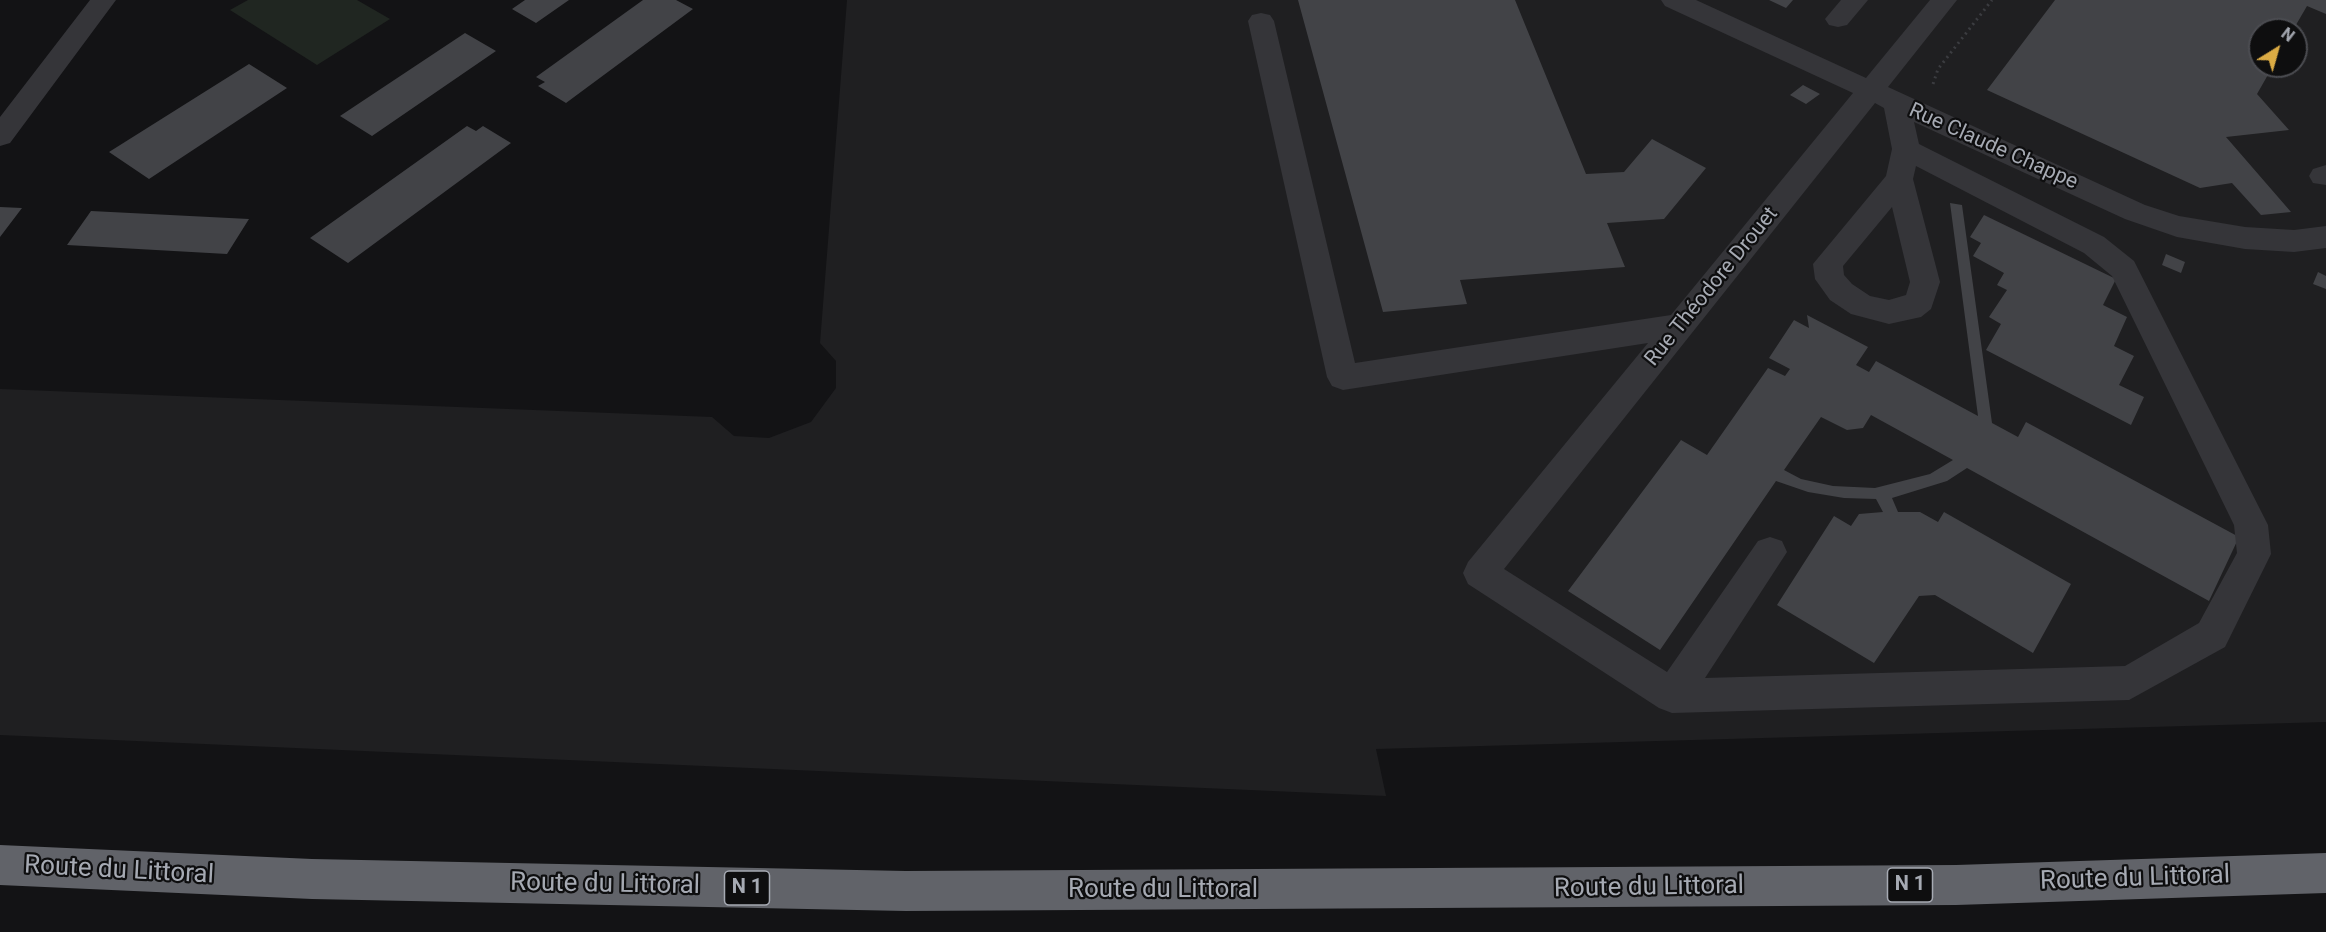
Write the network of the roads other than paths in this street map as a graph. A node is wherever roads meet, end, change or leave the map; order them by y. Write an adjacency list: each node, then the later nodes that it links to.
1 (103, 0): 8 (street)
2 (1674, 0): 7 (street, Rue Claude Chappe)
3 (1855, 0): 5 (street)
4 (1944, 0): 7 (street, Rue Théodore Drouet)
5 (1838, 19)
6 (1261, 21): 10 (street)
7 (1884, 98): 9 (street, Rue Claude Chappe); 10 (street, Rue Théodore Drouet); 12 (street)
8 (0, 136)
9 (2326, 237)
10 (1680, 326): 12 (street, Rue Théodore Drouet)
11 (1770, 552): 12 (street)
12 (1672, 696)
13 (0, 865): 14 (highway, Route du Littoral / N 1)
14 (2326, 873)

